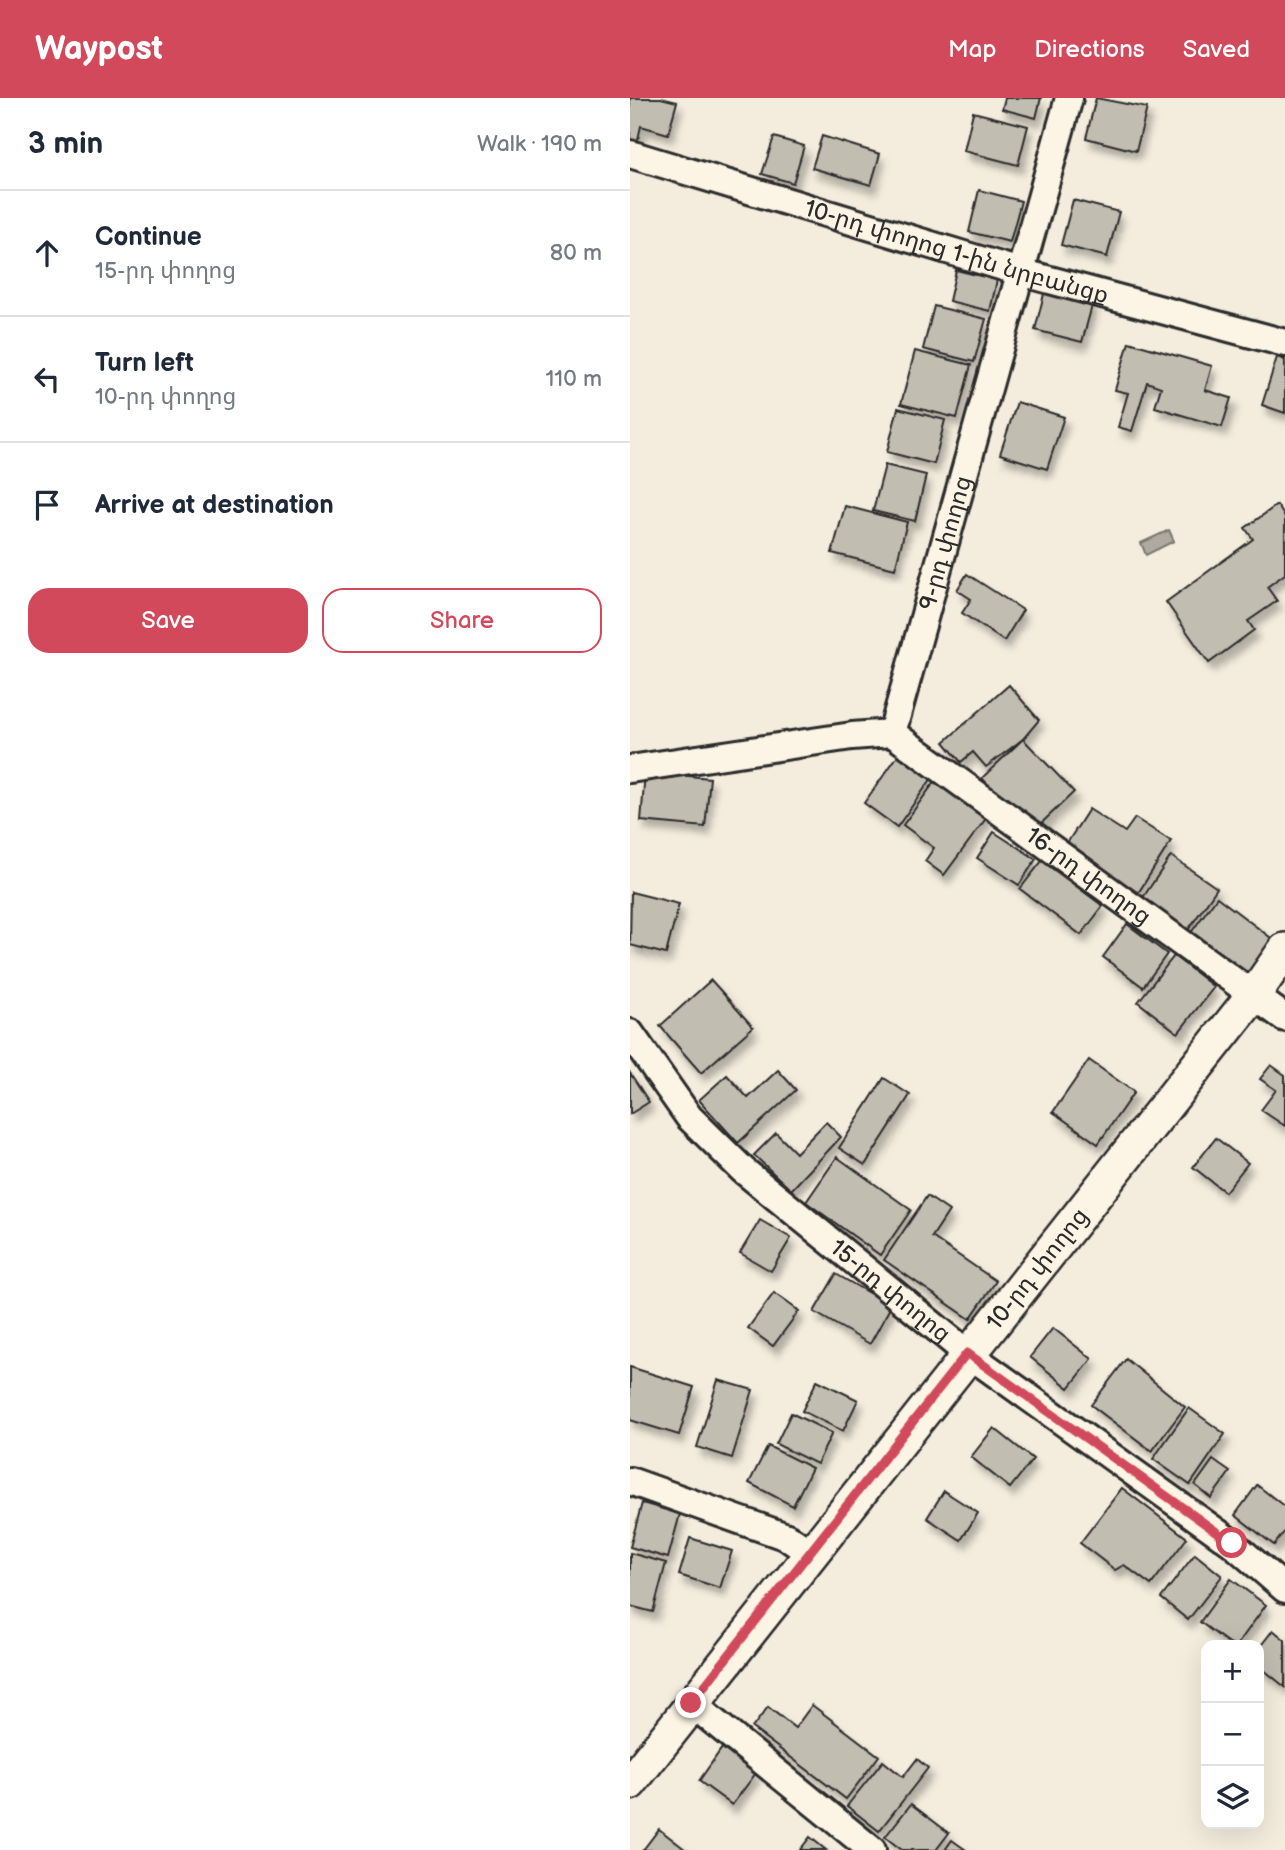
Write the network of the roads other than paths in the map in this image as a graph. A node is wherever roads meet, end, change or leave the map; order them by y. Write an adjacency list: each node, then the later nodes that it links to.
1 (1069, 98): 3 (street, 9-րդ փողոց)
2 (630, 155): 3 (street, 10-րդ փողոց 1-ին նրբանցք)
3 (1020, 272): 4 (street, 10-րդ փողոց 1-ին նրբանցք); 5 (street, 9-րդ փողոց)
4 (1285, 342)
5 (892, 733): 6 (street); 8 (street, 16-րդ փողոց)
6 (630, 769)
7 (1285, 950): 8 (street, 10-րդ փողոց)
8 (1255, 993): 9 (street, 16-րդ փողոց); 11 (street, 10-րդ փողոց)
9 (1285, 1017)
10 (630, 1033): 11 (street, 15-րդ փողոց)
11 (967, 1353): 13 (street, 10-րդ փողոց); 14 (street, 15-րդ փողոց)
12 (630, 1481): 13 (street)
13 (810, 1553): 15 (street, 10-րդ փողոց)
14 (1285, 1589)
15 (691, 1703): 16 (street, 10-րդ փողոց); 17 (street)
16 (630, 1783)
17 (872, 1850)

